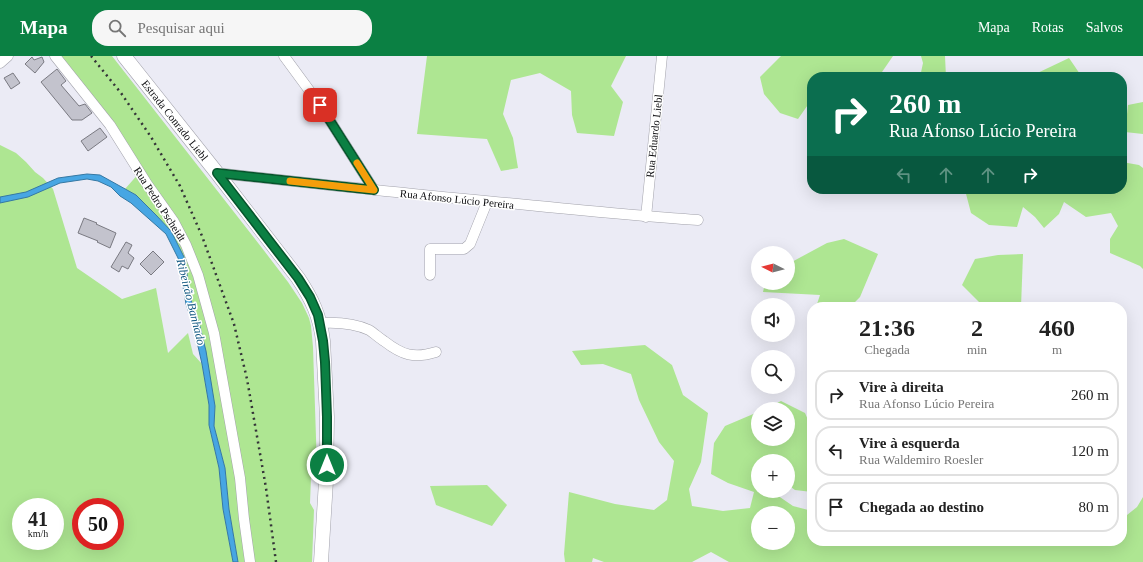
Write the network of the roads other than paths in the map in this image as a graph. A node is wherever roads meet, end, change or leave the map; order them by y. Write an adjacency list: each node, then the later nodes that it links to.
1 (8, 56): 6 (street)
2 (55, 56): 15 (street, Rua Pedro Pscheidt)
3 (124, 56): 7 (main road, Estrada Conrado Liebl)
4 (284, 56): 8 (street)
5 (662, 56): 10 (street, Rua Eduardo Liebl)
6 (0, 63)
7 (217, 173): 8 (street, Rua Afonso Lúcio Pereira); 13 (main road, Estrada Conrado Liebl)
8 (374, 190): 9 (street, Rua Afonso Lúcio Pereira)
9 (487, 202): 10 (street, Rua Afonso Lúcio Pereira); 12 (street)
10 (646, 217): 11 (street, Rua Afonso Lúcio Pereira)
11 (698, 220)
12 (430, 275)
13 (320, 323): 14 (street); 16 (main road, Estrada Conrado Liebl)
14 (436, 352)
15 (250, 562)
16 (321, 562)

